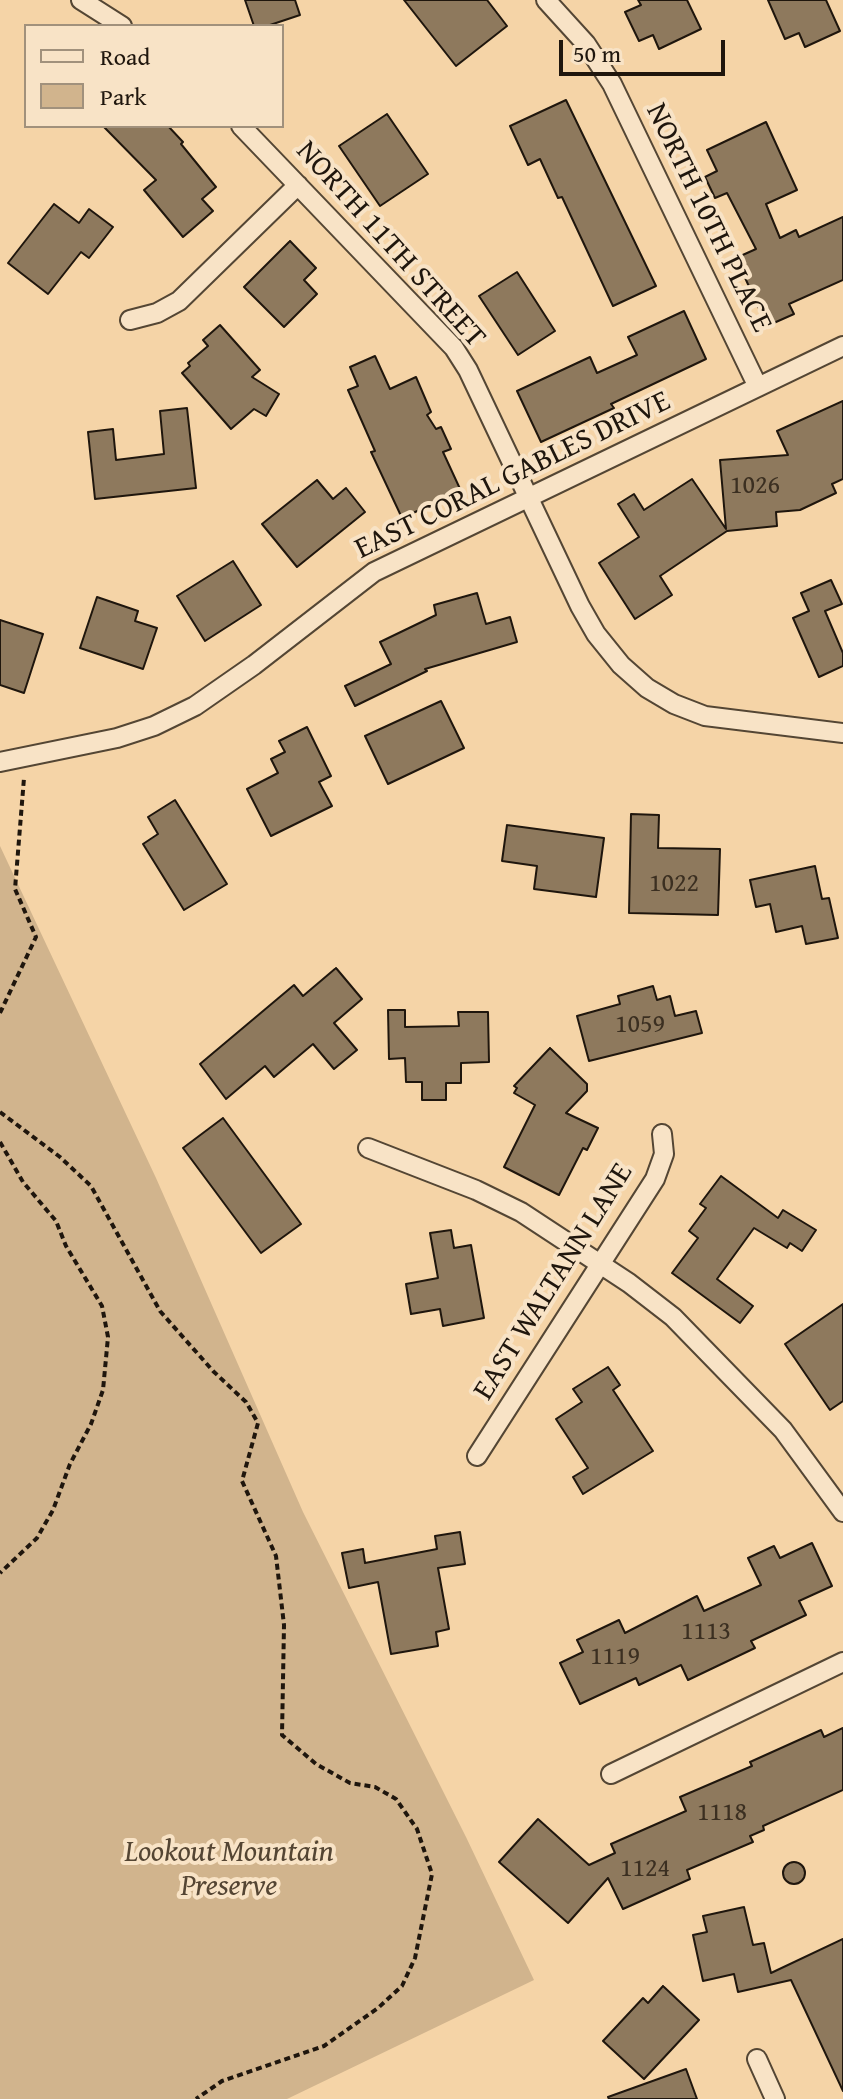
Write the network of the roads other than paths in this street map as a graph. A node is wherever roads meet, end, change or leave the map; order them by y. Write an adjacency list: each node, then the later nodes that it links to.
1 (81, 0): 3 (street)
2 (546, 0): 8 (street, NORTH 10TH PLACE)
3 (119, 24)
4 (243, 128): 5 (street, NORTH 11TH STREET)
5 (298, 185): 6 (street); 9 (street, NORTH 11TH STREET)
6 (130, 320)
7 (843, 346): 8 (street, EAST CORAL GABLES DRIVE)
8 (758, 387): 9 (street, EAST CORAL GABLES DRIVE)
9 (529, 496): 10 (street, NORTH 11TH STREET); 11 (street, EAST CORAL GABLES DRIVE)
10 (843, 733)
11 (0, 762)
12 (662, 1134): 14 (street, EAST WALTANN LANE)
13 (368, 1148): 14 (street)
14 (602, 1264): 15 (street, EAST WALTANN LANE); 16 (street)
15 (477, 1456)
16 (843, 1512)
17 (843, 1662): 18 (street)
18 (611, 1774)
19 (757, 2059): 20 (street)
20 (775, 2099)

